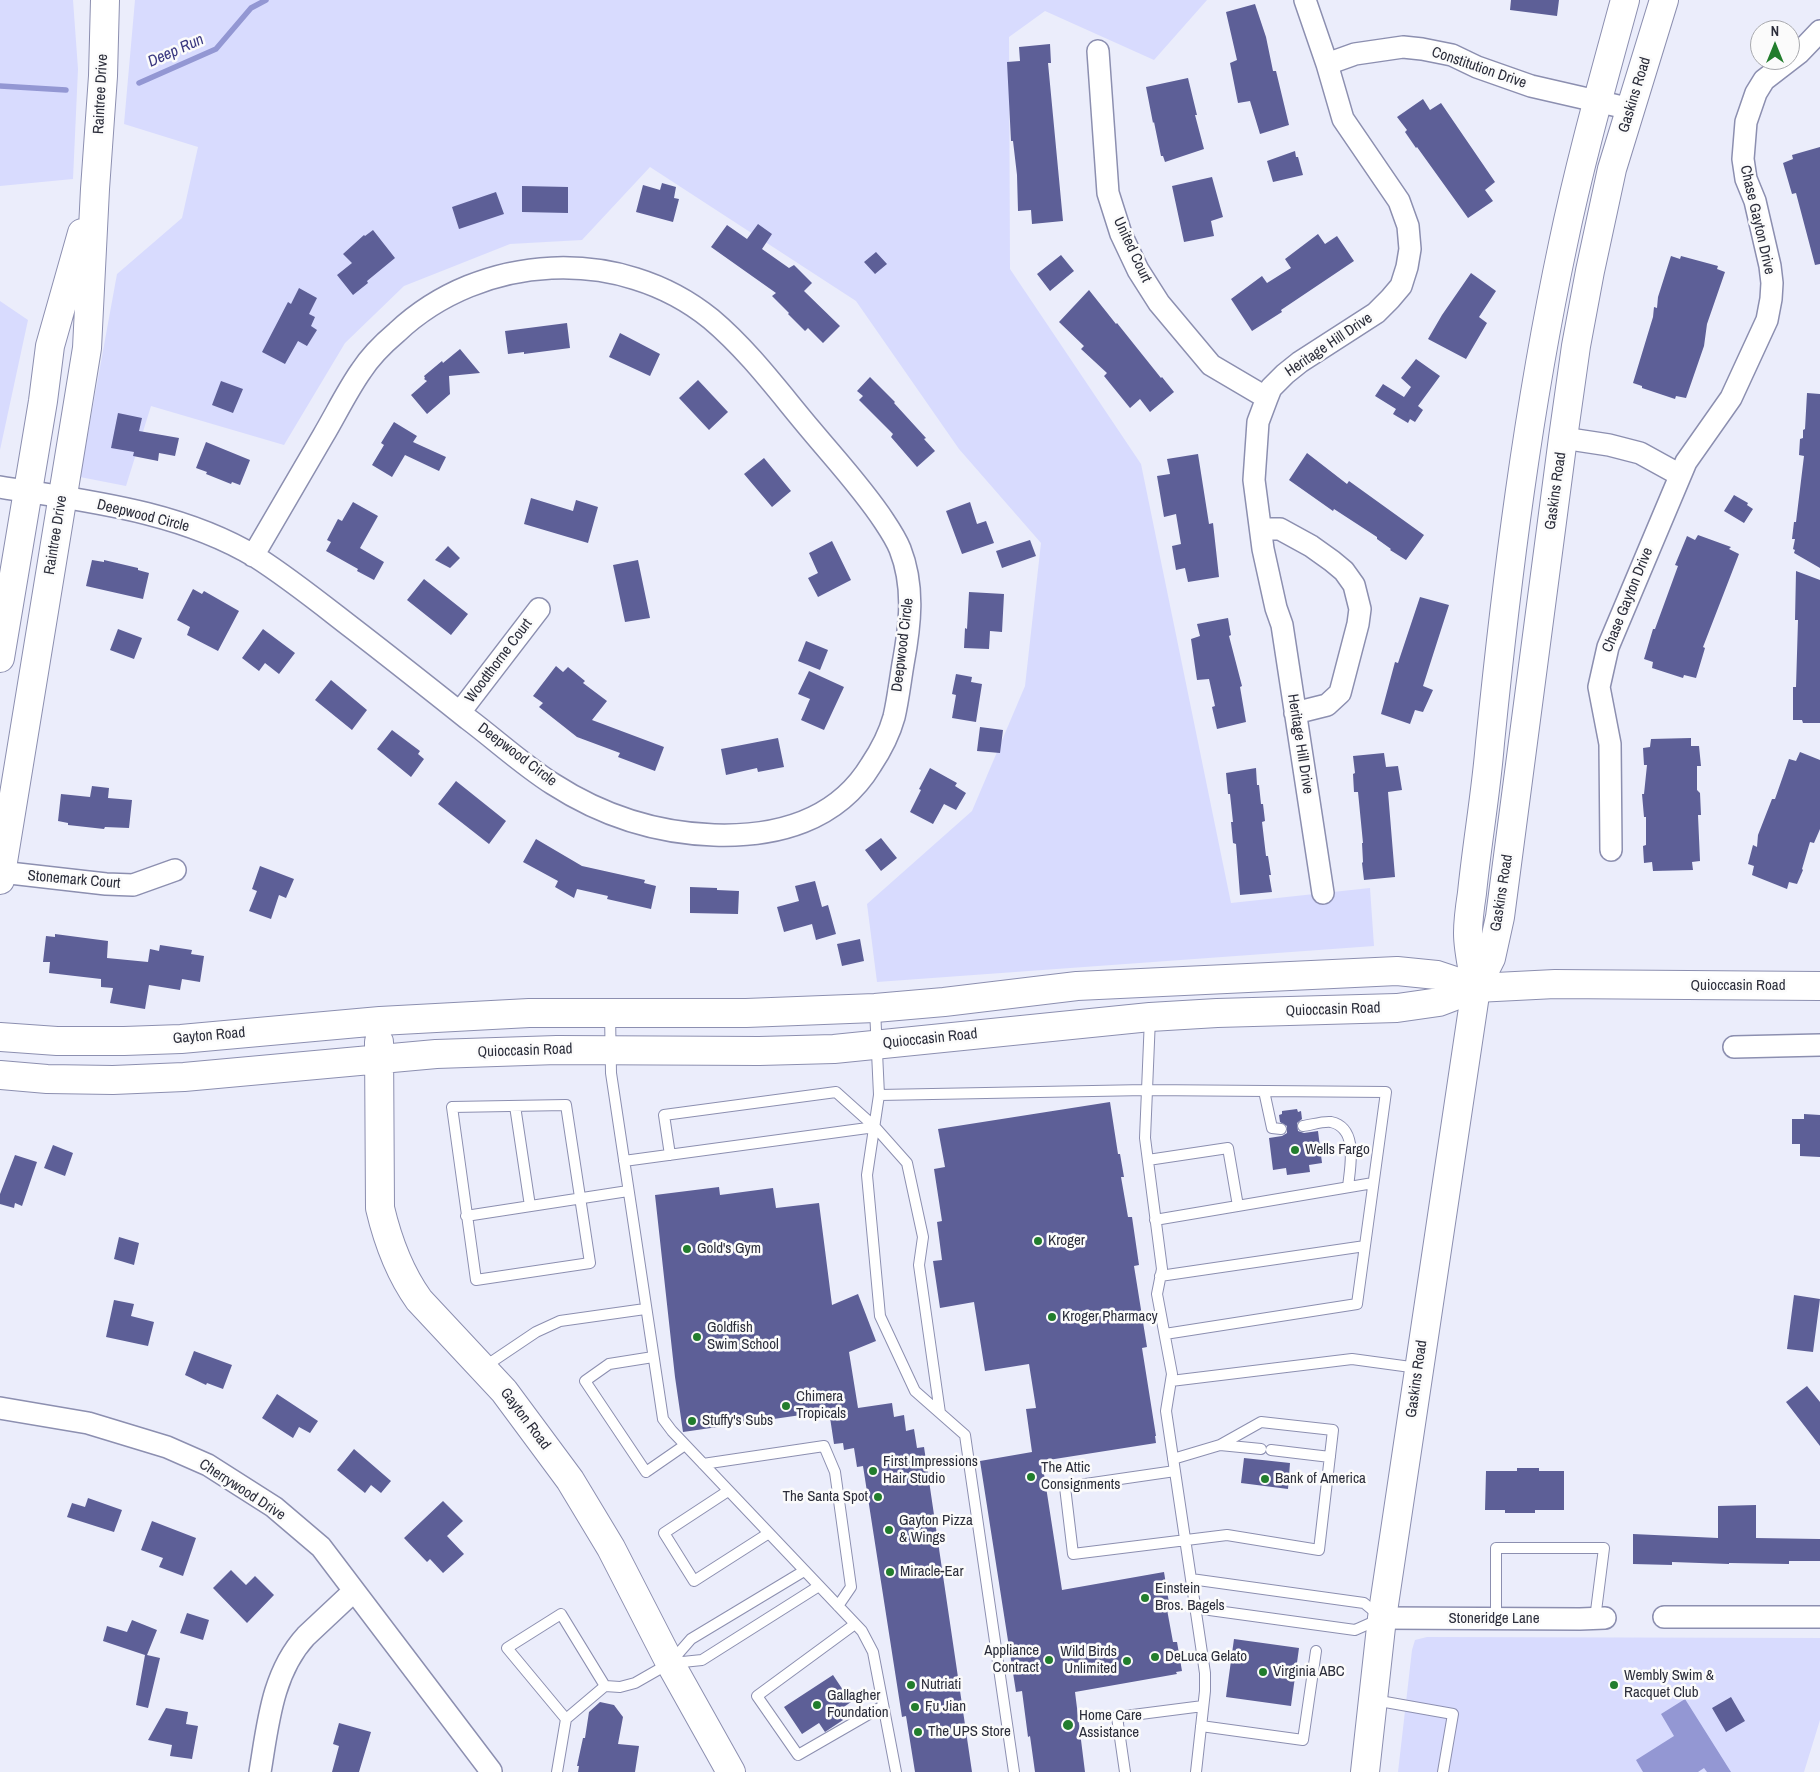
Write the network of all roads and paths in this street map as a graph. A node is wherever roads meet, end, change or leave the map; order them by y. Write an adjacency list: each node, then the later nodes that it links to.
1 (105, 0): 10 (main road, Raintree Drive)
2 (1305, 0): 7 (street, Heritage Hill Drive)
3 (1625, 0): 8 (main road, Gaskins Road)
4 (1664, 0): 9 (main road, Gaskins Road)
5 (1818, 40): 13 (street, Chase Gayton Drive)
6 (1098, 51): 11 (street, United Court)
7 (1327, 64): 8 (street, Constitution Drive); 11 (street, Heritage Hill Drive)
8 (1598, 101): 9 (street, Constitution Drive); 28 (main road, Gaskins Road)
9 (1631, 109): 12 (main road, Gaskins Road)
10 (95, 189): 15 (main road, Raintree Drive); 16 (main road, Raintree Drive)
11 (1267, 398): 17 (street, Heritage Hill Drive)
12 (1563, 438): 13 (street); 28 (main road, Gaskins Road)
13 (1680, 475): 23 (street, Chase Gayton Drive)
14 (0, 487): 15 (street, Deepwood Circle)
15 (27, 492): 16 (street, Deepwood Circle); 20 (main road, Raintree Drive)
16 (62, 498): 18 (street, Deepwood Circle); 25 (main road, Raintree Drive)
17 (1261, 529): 22 (street, Heritage Hill Drive); 22 (street)
18 (253, 556): 21 (street, Deepwood Circle); 21 (street, Deepwood Circle)
19 (538, 610): 21 (street, Woodthorne Court)
20 (0, 658)
21 (460, 712)
22 (1295, 713): 26 (street, Heritage Hill Drive)
23 (1611, 850)
24 (175, 870): 25 (street, Stonemark Court)
25 (0, 875)
26 (1323, 892)
27 (1820, 986): 28 (main road, Quioccasin Road)
28 (1476, 988): 29 (main road, Quioccasin Road); 31 (main road, Quioccasin Road); 64 (main road, Gaskins Road)
29 (874, 1008): 30 (main road, Quioccasin Road); 34 (lane)
30 (610, 1013): 32 (main road, Quioccasin Road); 37 (lane)
31 (1150, 1017): 34 (main road, Quioccasin Road); 40 (lane)
32 (380, 1021): 33 (main road, Gayton Road); 38 (main road, Gayton Road)
33 (0, 1037)
34 (876, 1045): 37 (main road, Quioccasin Road); 42 (lane)
35 (1820, 1046): 36 (street)
36 (1734, 1047)
37 (612, 1050): 38 (main road, Quioccasin Road); 49 (lane)
38 (379, 1060): 39 (main road); 63 (main road, Gayton Road)
39 (0, 1075)
40 (1146, 1090): 41 (lane); 42 (lane); 48 (lane)
41 (1264, 1091): 46 (lane); 50 (lane)
42 (879, 1095): 45 (lane)
43 (515, 1106): 53 (lane); 54 (lane); 56 (lane)
44 (1303, 1126): 51 (lane)
45 (874, 1127): 47 (lane); 47 (lane); 67 (lane); 67 (lane)
46 (1281, 1129)
47 (670, 1155): 49 (lane)
48 (1148, 1160): 55 (lane); 57 (lane)
49 (624, 1161): 52 (lane)
50 (1373, 1183): 51 (lane); 58 (lane)
51 (1348, 1188): 55 (lane)
52 (628, 1191): 53 (lane); 60 (lane)
53 (580, 1198): 54 (lane); 56 (lane)
54 (530, 1206): 56 (lane)
55 (1238, 1206): 57 (lane)
56 (466, 1216)
57 (1155, 1220): 59 (lane)
58 (1365, 1246): 59 (lane); 61 (lane)
59 (1160, 1276): 61 (lane)
60 (646, 1309): 62 (lane); 63 (lane)
61 (1165, 1334): 65 (lane)
62 (653, 1357): 68 (lane); 68 (lane)
63 (483, 1367): 90 (main road, Gayton Road)
64 (1419, 1368): 65 (lane); 85 (main road, Gaskins Road)
65 (1171, 1381): 71 (lane)
66 (0, 1408): 80 (street, Cherrywood Drive)
67 (940, 1414): 102 (lane)
68 (685, 1445): 72 (lane)
69 (1220, 1445): 70 (lane); 70 (lane); 71 (lane)
70 (1330, 1457): 76 (lane)
71 (1173, 1459): 73 (lane)
72 (703, 1464): 74 (lane); 81 (lane)
73 (1175, 1471): 76 (lane); 76 (lane)
74 (728, 1490): 75 (lane); 75 (lane)
75 (769, 1533): 77 (lane)
76 (1185, 1539): 78 (lane)
77 (804, 1571): 79 (lane); 90 (lane)
78 (1191, 1578): 82 (lane); 85 (lane)
79 (819, 1586): 81 (lane); 90 (lane)
80 (354, 1591): 97 (street, Cherrywood Drive); 98 (street)
81 (838, 1606): 88 (lane)
82 (1195, 1608): 85 (lane); 94 (lane)
83 (1664, 1617): 84 (street)
84 (1820, 1617)
85 (1382, 1618): 87 (street, Stoneridge Lane); 92 (main road, Gaskins Road)
86 (1600, 1618): 87 (street, Stoneridge Lane); 87 (lane)
87 (1496, 1619)
88 (855, 1624): 93 (lane); 93 (lane)
89 (1316, 1651): 96 (lane)
90 (670, 1663): 91 (lane); 100 (main road, Gayton Road)
91 (606, 1686): 95 (lane); 95 (lane)
92 (1373, 1700): 105 (main road, Gaskins Road); 106 (lane)
93 (884, 1706): 101 (lane)
94 (1203, 1706): 96 (lane); 103 (lane)
95 (566, 1719): 99 (lane)
96 (1201, 1726): 104 (lane)
97 (491, 1771)
98 (260, 1772)
99 (557, 1772)
100 (731, 1772)
101 (896, 1772)
102 (1014, 1772)
103 (1125, 1772)
104 (1196, 1772)
105 (1365, 1772)
106 (1442, 1772)

